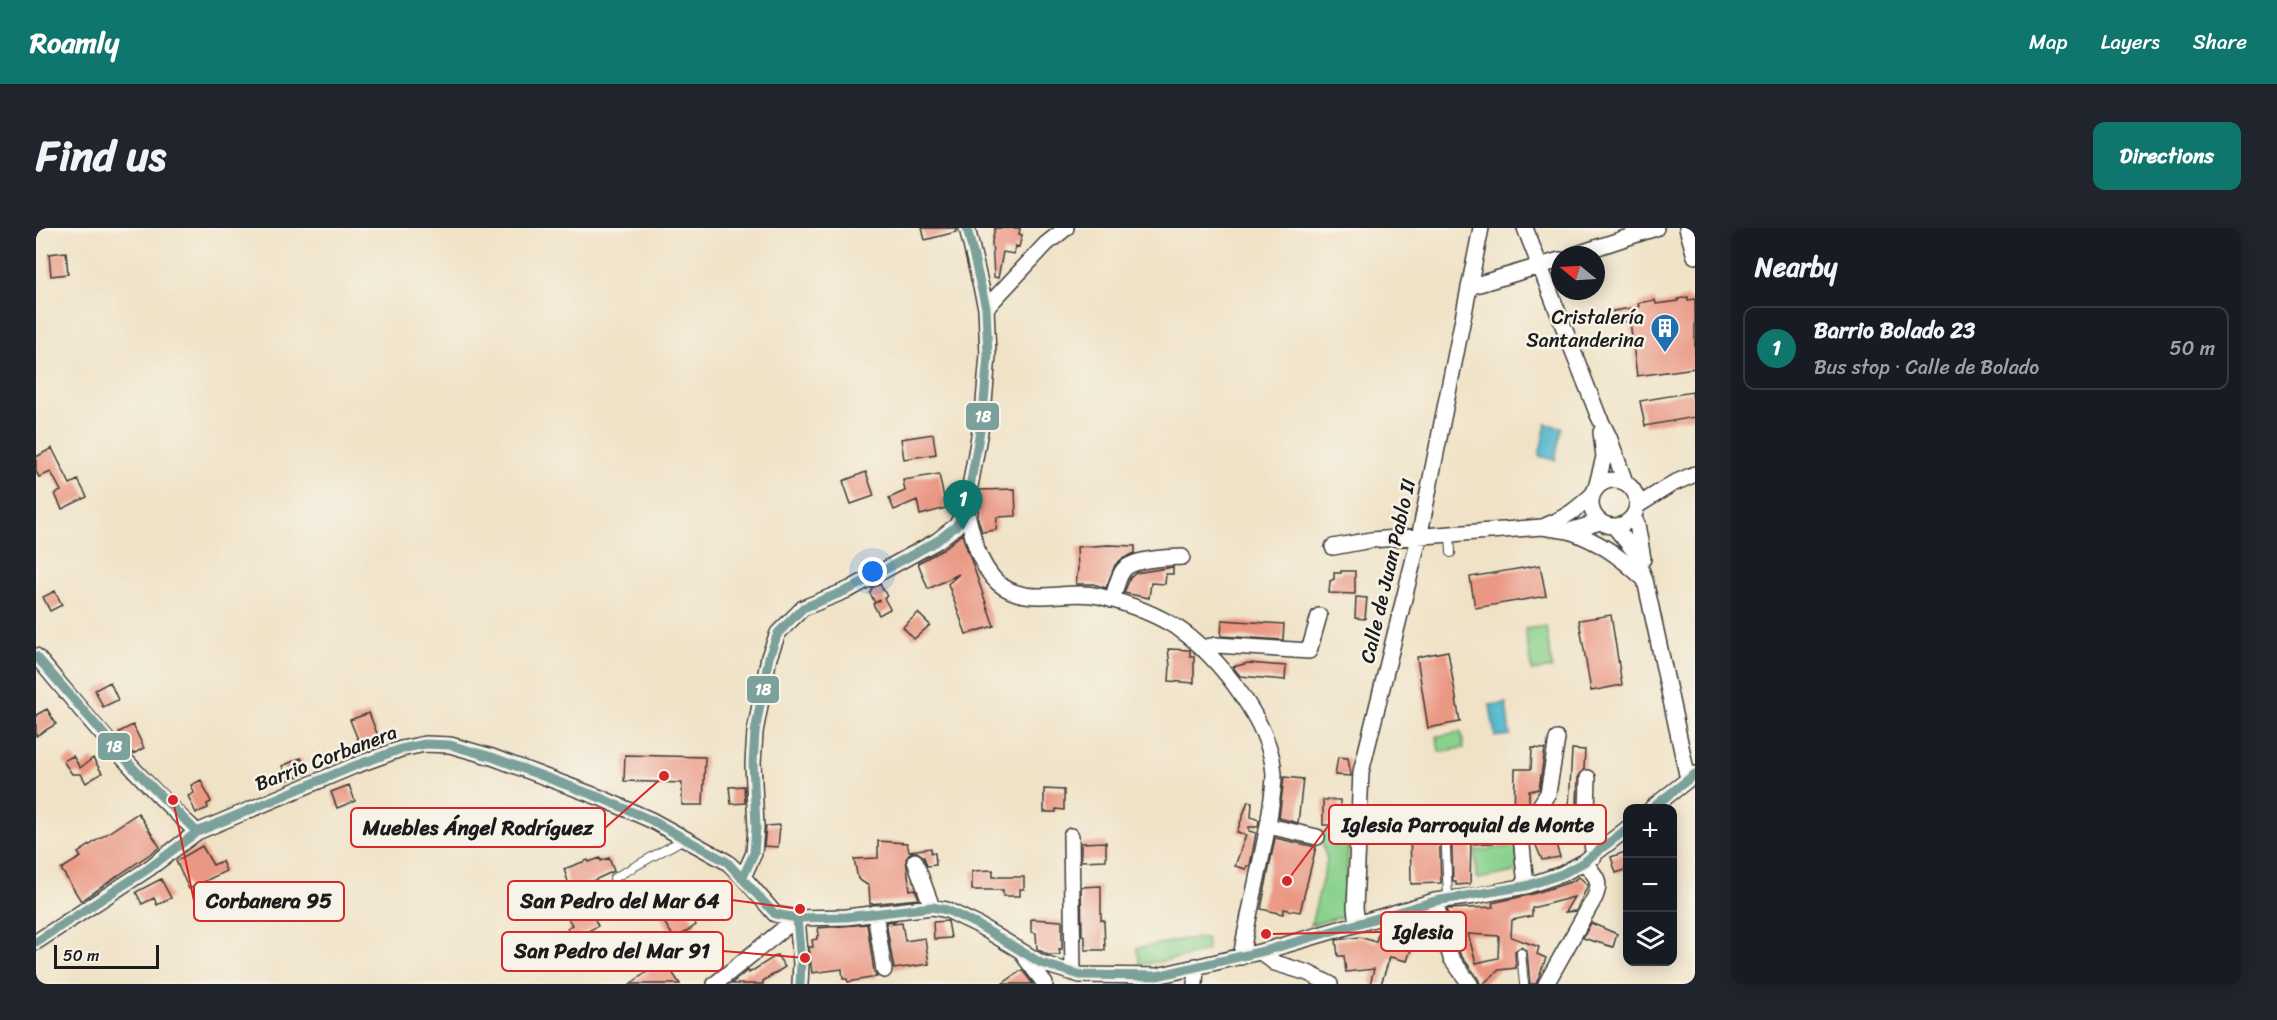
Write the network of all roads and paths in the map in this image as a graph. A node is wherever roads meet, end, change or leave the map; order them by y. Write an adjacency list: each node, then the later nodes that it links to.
1 (967, 228): 12 (street)
2 (1066, 228): 12 (street)
3 (1481, 228): 11 (street, Calle de Juan Pablo II)
4 (1525, 228): 10 (street)
5 (1656, 228): 7 (street)
6 (1687, 228): 8 (street)
7 (1601, 246)
8 (1695, 256)
9 (1551, 263): 10 (street)
10 (1540, 266): 11 (street); 13 (street)
11 (1470, 287): 24 (street, Calle de Juan Pablo II)
12 (986, 308): 18 (street)
13 (1598, 414): 15 (street); 17 (street)
14 (1695, 474): 16 (street)
15 (1628, 484): 16 (street); 17 (street); 19 (street)
16 (1672, 484): 19 (street)
17 (1594, 491): 20 (street); 21 (street)
18 (966, 509): 29 (street); 46 (street)
19 (1635, 511): 20 (street); 28 (street)
20 (1607, 524): 22 (street); 28 (street)
21 (1542, 527): 22 (street); 23 (street)
22 (1569, 531): 28 (street)
23 (1450, 535): 24 (street); 26 (lane)
24 (1419, 538): 25 (street); 53 (street, Calle de Juan Pablo II)
25 (1334, 547)
26 (1451, 554)
27 (1182, 557): 29 (street)
28 (1645, 580): 34 (street)
29 (1112, 600): 31 (street)
30 (1319, 616): 31 (street)
31 (1202, 648): 38 (street)
32 (36, 656): 39 (street)
33 (1557, 739): 48 (street)
34 (1692, 776): 36 (street)
35 (1588, 778): 44 (street)
36 (1657, 804)
37 (1444, 824): 49 (lane)
38 (1268, 826): 42 (street); 58 (street)
39 (197, 832): 43 (street, Barrio Corbanera); 54 (street, Barrio Corbanera)
40 (1623, 832): 44 (street)
41 (1071, 836): 61 (street)
42 (1317, 837)
43 (686, 838): 46 (street, Barrio Corbanera); 47 (lane)
44 (1589, 859): 48 (street); 70 (street)
45 (915, 861): 50 (street)
46 (744, 877): 52 (street, Barrio Corbanera)
47 (614, 878)
48 (1526, 886): 49 (street)
49 (1441, 900): 53 (street); 68 (street)
50 (932, 907): 51 (street); 56 (street)
51 (875, 913): 52 (street); 60 (street)
52 (797, 918): 63 (street); 64 (street)
53 (1357, 924): 55 (street)
54 (36, 942)
55 (1261, 952): 58 (street); 67 (street)
56 (1023, 953): 61 (street); 65 (street)
57 (1521, 953): 69 (lane)
58 (1241, 957): 59 (street)
59 (1196, 966): 62 (street); 66 (street)
60 (884, 970)
61 (1073, 973): 62 (street)
62 (1094, 980)
63 (715, 984)
64 (800, 984)
65 (1045, 984)
66 (1195, 984)
67 (1330, 984)
68 (1470, 984)
69 (1524, 984)
70 (1546, 984)

